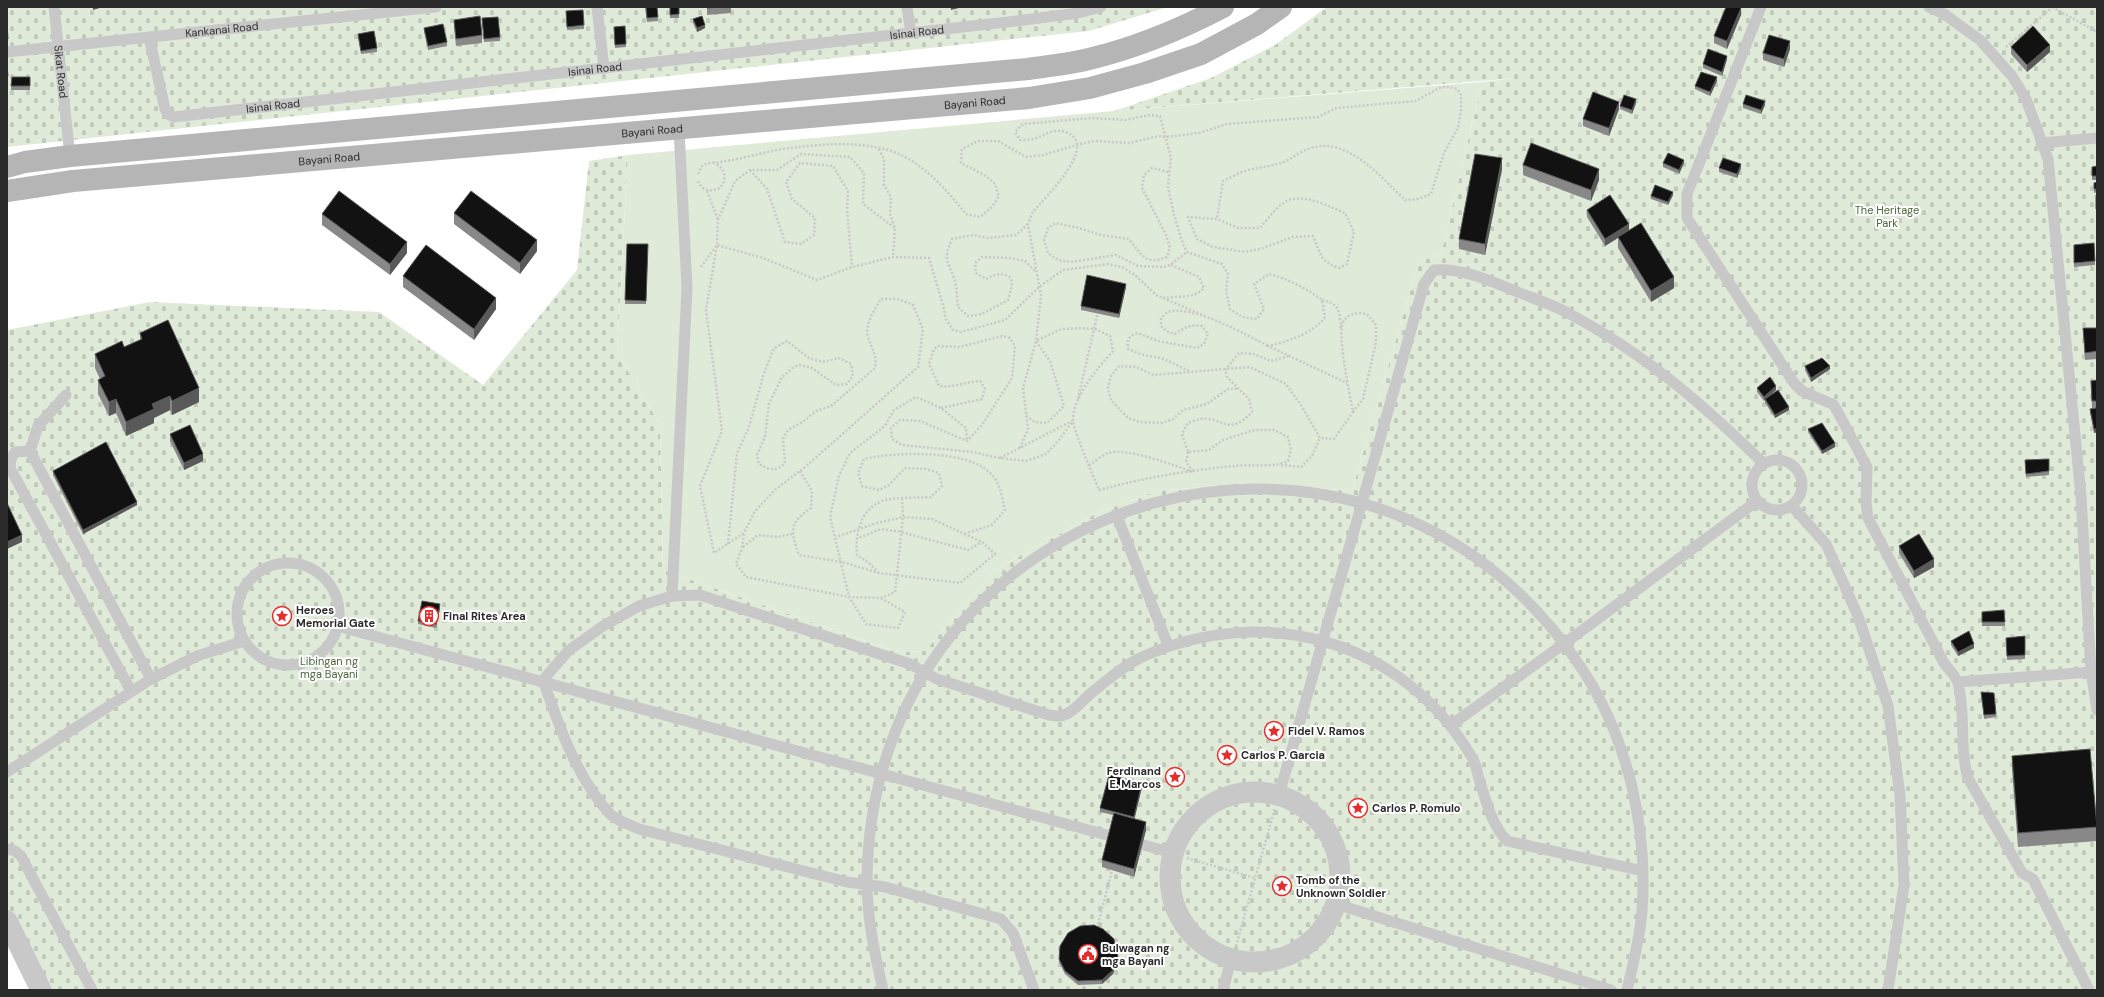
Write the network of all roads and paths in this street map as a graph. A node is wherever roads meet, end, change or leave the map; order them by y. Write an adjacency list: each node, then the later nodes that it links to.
1 (54, 7): 14 (lane, Sikat Road)
2 (436, 7): 13 (lane, Kankanai Road)
3 (597, 7): 17 (lane)
4 (907, 7): 12 (lane)
5 (1101, 7): 12 (lane, Isinai Road)
6 (1223, 7): 23 (main road)
7 (1281, 7): 18 (main road, Bayani Road)
8 (1761, 7): 105 (lane)
9 (1929, 7): 16 (lane)
10 (2052, 7): 11 (path); 16 (path)
11 (2097, 32)
12 (911, 33): 17 (lane, Isinai Road)
13 (149, 36): 14 (lane, Kankanai Road); 17 (lane, Isinai Road)
14 (58, 48): 15 (lane, Kankanai Road); 23 (lane, Sikat Road)
15 (7, 52)
16 (1995, 56): 21 (lane)
17 (604, 68)
18 (679, 129): 29 (main road, Bayani Road); 43 (lane)
19 (1166, 137): 22 (path); 22 (path); 28 (path); 33 (path)
20 (2097, 138): 21 (lane)
21 (2041, 143): 102 (lane)
22 (1077, 144): 24 (path); 34 (path)
23 (69, 146): 26 (main road); 29 (main road)
24 (878, 148): 25 (path); 35 (path)
25 (714, 163): 31 (path); 31 (path)
26 (7, 167)
27 (750, 170): 32 (path); 35 (path); 40 (path)
28 (1168, 172): 37 (path); 39 (path)
29 (74, 181): 30 (main road, Bayani Road)
30 (7, 191)
31 (708, 191): 32 (path)
32 (718, 220): 36 (path)
33 (1217, 220): 33 (path)
34 (1028, 224): 41 (path); 41 (path)
35 (895, 228): 38 (path)
36 (717, 245): 40 (path); 43 (path); 88 (path)
37 (1187, 252): 39 (path); 45 (path)
38 (893, 257): 40 (path); 42 (path)
39 (1170, 265): 44 (path)
40 (852, 267)
41 (1036, 272): 42 (path)
42 (1039, 287): 44 (path); 50 (path)
43 (687, 288): 93 (lane)
44 (1163, 298): 47 (path)
45 (1322, 300): 49 (path); 51 (path)
46 (1098, 312): 48 (path)
47 (1205, 316): 51 (path); 54 (path)
48 (1095, 329): 50 (path); 58 (path); 58 (path)
49 (1341, 331): 55 (path); 60 (path)
50 (1036, 341): 61 (path); 61 (path)
51 (1268, 346): 52 (path)
52 (1290, 356): 53 (path); 55 (path)
53 (1225, 370): 54 (path); 56 (path); 63 (path)
54 (1190, 372): 56 (path)
55 (1347, 383): 60 (path)
56 (1238, 389): 67 (path)
57 (66, 395): 66 (lane)
58 (1077, 401): 62 (path)
59 (941, 408): 64 (path); 64 (path); 85 (path)
60 (1353, 412): 63 (path)
61 (1026, 415): 65 (path)
62 (1073, 420): 65 (path); 68 (path); 70 (path)
63 (1320, 438): 71 (path)
64 (967, 441): 68 (path)
65 (1020, 448): 68 (path)
66 (30, 450): 103 (lane); 106 (lane)
67 (1188, 452): 71 (path); 73 (path)
68 (999, 458)
69 (1764, 464): 75 (lane); 76 (lane); 77 (lane)
70 (1090, 465): 73 (path); 73 (path)
71 (1281, 465): 73 (path)
72 (800, 471): 82 (path); 83 (path); 88 (path)
73 (1193, 472)
74 (902, 499): 79 (path); 80 (path); 84 (path)
75 (1757, 501): 77 (lane); 99 (lane)
76 (1361, 503): 78 (lane); 97 (lane); 99 (lane)
77 (1792, 506): 129 (lane)
78 (1116, 514): 100 (lane); 101 (lane)
79 (903, 517): 80 (path); 81 (path); 84 (path)
80 (857, 531): 85 (path); 86 (path)
81 (901, 532): 86 (path); 87 (path); 92 (path)
82 (744, 533): 88 (path); 89 (path)
83 (792, 534): 89 (path); 90 (path)
84 (964, 534): 87 (path)
85 (836, 537): 90 (path)
86 (855, 540): 91 (path)
87 (982, 542): 92 (path)
88 (728, 544)
89 (742, 548): 94 (path)
90 (842, 562): 91 (path); 94 (path)
91 (879, 573): 92 (path)
92 (897, 575): 95 (path)
93 (672, 596): 101 (lane); 104 (lane)
94 (850, 598): 95 (path); 95 (path)
95 (881, 598)
96 (337, 626): 98 (lane); 98 (lane); 104 (lane)
97 (1323, 640): 100 (lane); 108 (lane); 111 (lane)
98 (244, 641): 103 (lane)
99 (1565, 644): 108 (lane); 115 (lane)
100 (1168, 645): 101 (lane)
101 (926, 672): 110 (lane)
102 (2091, 672): 105 (lane); 107 (lane)
103 (151, 679): 106 (lane)
104 (543, 680): 110 (lane); 117 (lane)
105 (1958, 682): 130 (lane)
106 (131, 691): 109 (lane)
107 (2097, 710)
108 (1451, 725): 115 (lane)
109 (7, 772)
110 (881, 773): 113 (lane); 117 (lane)
111 (1279, 795): 113 (street); 116 (path); 118 (street)
112 (7, 849): 123 (lane)
113 (1173, 853): 116 (path); 121 (street)
114 (1113, 865): 120 (path)
115 (1643, 870): 128 (lane)
116 (1255, 878): 121 (path)
117 (867, 884): 124 (lane); 125 (lane)
118 (1336, 904): 121 (street); 127 (lane)
119 (7, 921): 122 (street)
120 (1096, 930)
121 (1232, 960): 126 (lane)
122 (41, 990)
123 (92, 990)
124 (883, 990)
125 (1034, 990)
126 (1223, 990)
127 (1611, 990)
128 (1627, 990)
129 (1888, 990)
130 (2089, 990)

